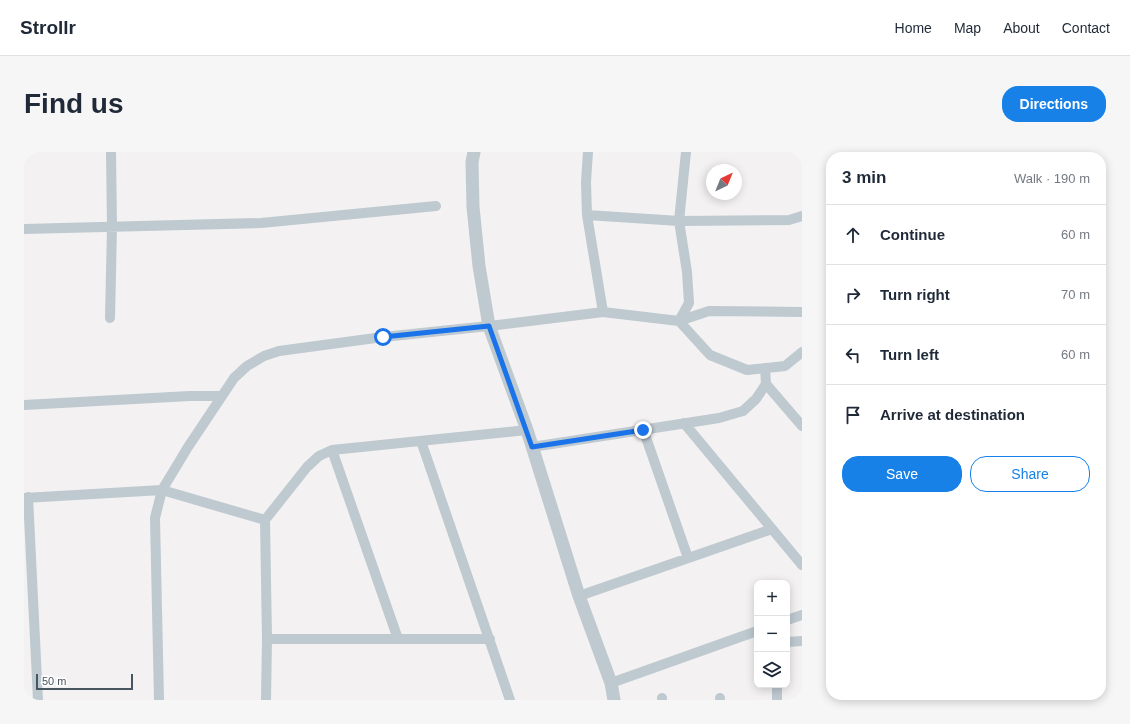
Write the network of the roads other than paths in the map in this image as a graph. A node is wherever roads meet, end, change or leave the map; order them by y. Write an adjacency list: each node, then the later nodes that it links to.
1 (111, 152): 9 (street)
2 (474, 152): 15 (street)
3 (588, 152): 6 (street)
4 (686, 152): 8 (street)
5 (436, 206): 9 (street)
6 (587, 215): 8 (street); 11 (street)
7 (802, 216): 8 (street)
8 (679, 221): 14 (street)
9 (112, 227): 10 (street); 13 (street)
10 (24, 229)
11 (603, 312): 14 (street); 15 (street)
12 (802, 312): 14 (street)
13 (110, 318)
14 (679, 321): 17 (street)
15 (489, 326): 19 (street); 23 (street)
16 (802, 352): 17 (street)
17 (765, 368): 18 (street)
18 (766, 384): 21 (street); 22 (street)
19 (221, 396): 20 (street); 28 (street)
20 (24, 405)
21 (684, 423): 24 (street); 31 (street)
22 (802, 426)
23 (527, 430): 25 (street); 26 (street)
24 (643, 430): 26 (street); 32 (street)
25 (421, 441): 27 (street); 40 (street)
26 (532, 447): 34 (street)
27 (332, 450): 30 (street); 39 (street)
28 (162, 490): 29 (street); 30 (street); 46 (street)
29 (26, 498): 45 (street)
30 (265, 520): 38 (street)
31 (772, 529): 32 (street); 33 (street)
32 (688, 558): 34 (street)
33 (802, 566)
34 (580, 596): 43 (street)
35 (802, 615): 36 (street)
36 (790, 619)
37 (754, 632): 43 (street)
38 (266, 639): 39 (street); 47 (street)
39 (398, 639): 40 (street)
40 (490, 639): 48 (street)
41 (802, 641): 42 (street)
42 (790, 642)
43 (611, 683): 49 (street)
44 (777, 688): 50 (street)
45 (38, 700)
46 (159, 700)
47 (266, 700)
48 (510, 700)
49 (614, 700)
50 (777, 700)

